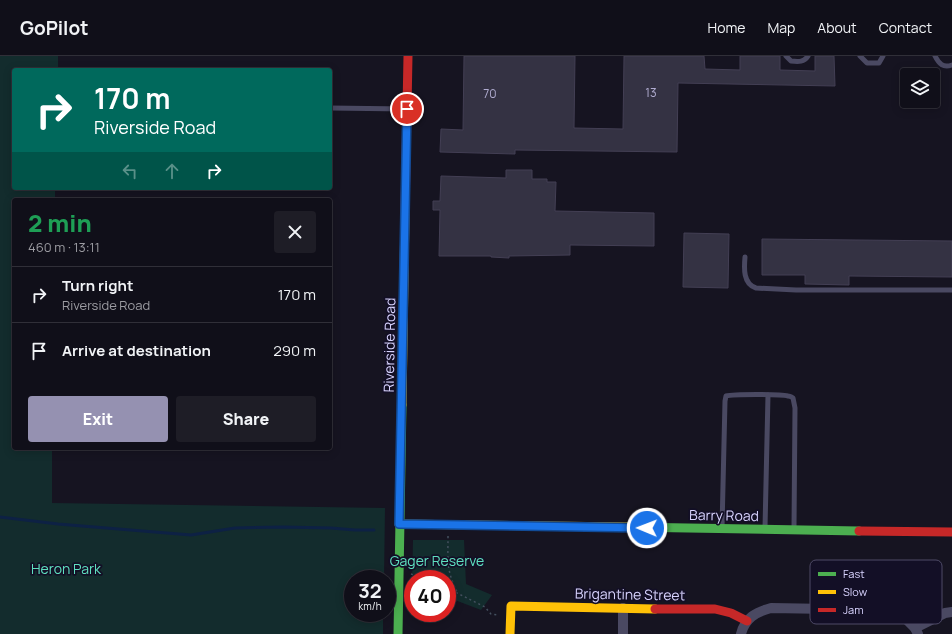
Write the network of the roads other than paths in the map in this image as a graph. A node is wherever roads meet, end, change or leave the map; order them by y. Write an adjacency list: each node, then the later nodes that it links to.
1 (408, 56): 9 (street, Riverside Road)
2 (786, 56): 3 (lane)
3 (808, 56)
4 (860, 56): 5 (lane)
5 (883, 56)
6 (935, 56): 7 (lane)
7 (952, 65)
8 (332, 108): 9 (lane)
9 (407, 109): 13 (street, Riverside Road)
10 (745, 257): 11 (lane)
11 (952, 290)
12 (768, 395): 14 (lane); 15 (lane); 16 (lane)
13 (399, 524): 14 (street, Barry Road); 25 (street, Riverside Road)
14 (722, 529): 15 (street, Barry Road)
15 (765, 530): 16 (street, Barry Road)
16 (794, 530): 17 (street, Barry Road)
17 (952, 532)
18 (623, 608): 22 (street, Brigantine Street); 26 (street, Brigantine Street); 27 (street)
19 (810, 609): 22 (street)
20 (952, 612): 21 (street)
21 (942, 615)
22 (747, 621): 28 (street)
23 (927, 624): 24 (street)
24 (916, 631)
25 (398, 634)
26 (510, 634)
27 (623, 634)
28 (741, 634)

